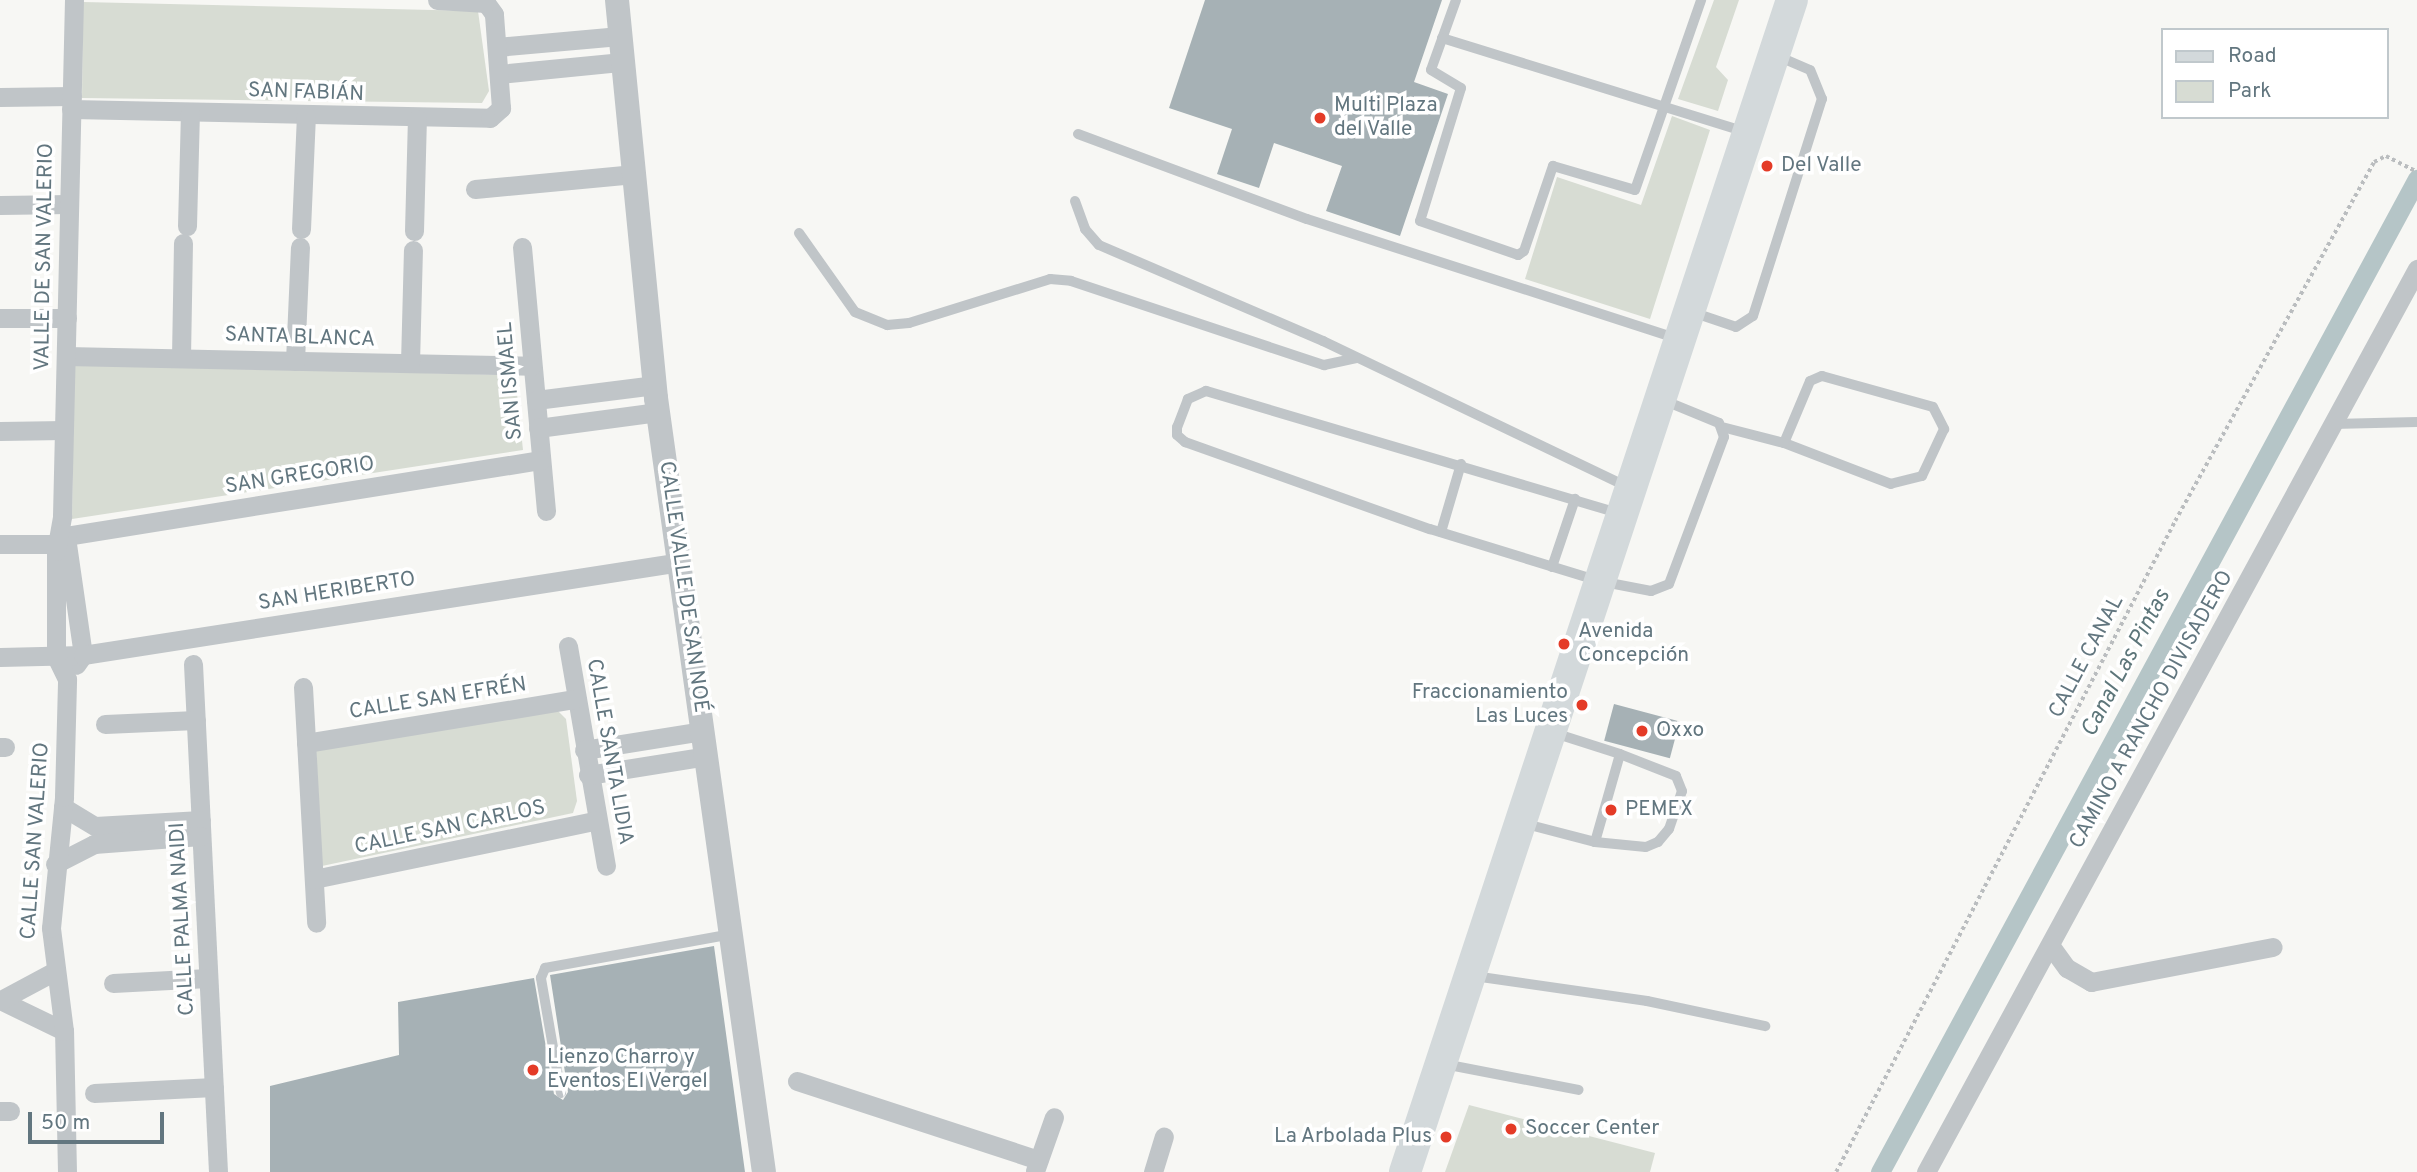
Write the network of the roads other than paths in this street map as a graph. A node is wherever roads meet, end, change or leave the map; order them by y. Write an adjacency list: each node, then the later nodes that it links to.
1 (74, 0): 15 (street, VALLE DE SAN VALERIO)
2 (437, 0): 7 (street)
3 (617, 0): 8 (street, CALLE VALLE DE SAN NOÉ)
4 (1456, 0): 9 (lane)
5 (1701, 0): 16 (lane)
6 (1792, 0): 11 (main road)
7 (481, 2): 10 (street, SAN FABIÁN)
8 (620, 36): 10 (street); 12 (street, CALLE VALLE DE SAN NOÉ)
9 (1442, 38): 16 (lane); 16 (lane)
10 (497, 47): 13 (street, SAN FABIÁN)
11 (1775, 55): 20 (main road); 32 (lane)
12 (622, 62): 13 (street); 22 (street, CALLE VALLE DE SAN NOÉ)
13 (499, 74): 19 (street, SAN FABIÁN)
14 (0, 97): 15 (street, SAN FABIÁN)
15 (71, 102): 17 (street, SAN FABIÁN); 25 (street, VALLE DE SAN VALERIO)
16 (1664, 107): 20 (lane)
17 (190, 113): 18 (street, SAN FABIÁN); 34 (street)
18 (306, 116): 19 (street, SAN FABIÁN); 36 (street)
19 (417, 119): 37 (street)
20 (1747, 132): 32 (main road)
21 (1078, 134): 32 (lane)
22 (634, 174): 23 (street); 39 (street, CALLE VALLE DE SAN NOÉ)
23 (475, 189)
24 (1075, 201): 35 (lane)
25 (69, 204): 26 (street); 31 (street, VALLE DE SAN VALERIO)
26 (0, 205)
27 (799, 233): 35 (lane)
28 (522, 247): 38 (street, SAN ISMAEL)
29 (2417, 269): 44 (street, CAMINO A RANCHO DIVISADERO)
30 (0, 318): 31 (street)
31 (67, 318): 33 (street, VALLE DE SAN VALERIO)
32 (1684, 325): 40 (main road)
33 (66, 356): 34 (street, SANTA BLANCA); 47 (street, VALLE DE SAN VALERIO)
34 (181, 357): 36 (street, SANTA BLANCA)
35 (1356, 358): 53 (lane)
36 (295, 361): 37 (street, SANTA BLANCA)
37 (410, 363): 38 (street, SANTA BLANCA)
38 (532, 366): 41 (street, SAN ISMAEL)
39 (654, 385): 41 (street); 42 (street, CALLE VALLE DE SAN NOÉ)
40 (1660, 399): 45 (lane); 53 (main road)
41 (536, 400): 46 (street, SAN ISMAEL)
42 (658, 412): 46 (street); 58 (street, CALLE VALLE DE SAN NOÉ)
43 (2417, 422): 44 (lane)
44 (2333, 424): 89 (street, CAMINO A RANCHO DIVISADERO)
45 (1722, 427): 49 (lane); 60 (lane)
46 (538, 428): 50 (street, SAN ISMAEL)
47 (64, 430): 48 (street); 56 (street, VALLE DE SAN VALERIO)
48 (0, 431)
49 (1784, 443): 49 (lane)
50 (541, 460): 54 (street, SAN ISMAEL); 56 (street, SAN GREGORIO)
51 (1461, 464): 52 (lane); 55 (lane); 55 (lane)
52 (1575, 499): 53 (lane); 59 (lane)
53 (1626, 501): 60 (main road)
54 (546, 511)
55 (1441, 533): 59 (lane)
56 (62, 540): 57 (street, SAN GREGORIO); 62 (street, VALLE DE SAN VALERIO); 63 (street, VALLE DE SAN VALERIO)
57 (0, 544)
58 (680, 562): 62 (street, SAN HERIBERTO); 71 (street, CALLE VALLE DE SAN NOÉ)
59 (1552, 567): 60 (lane)
60 (1599, 581): 72 (main road)
61 (568, 646): 68 (street, CALLE SANTA LIDIA)
62 (83, 655): 63 (street, SAN HERIBERTO); 66 (street)
63 (56, 656): 64 (street, SAN HERIBERTO); 66 (street, CALLE SAN VALERIO)
64 (0, 657)
65 (193, 664): 69 (street, CALLE PALMA NAIDI)
66 (67, 679): 78 (street, CALLE SAN VALERIO)
67 (303, 687): 73 (street)
68 (576, 699): 73 (street, CALLE SAN EFRÉN); 74 (street, CALLE SANTA LIDIA)
69 (196, 720): 70 (street); 81 (street, CALLE PALMA NAIDI)
70 (104, 724)
71 (703, 731): 74 (street); 76 (street, CALLE VALLE DE SAN NOÉ)
72 (1550, 731): 75 (lane); 80 (main road)
73 (306, 743): 86 (street)
74 (584, 750): 77 (street, CALLE SANTA LIDIA)
75 (1620, 754): 83 (lane); 83 (lane)
76 (706, 756): 77 (street); 88 (street, CALLE VALLE DE SAN NOÉ)
77 (588, 775): 79 (street, CALLE SANTA LIDIA)
78 (63, 807): 82 (street); 84 (street, CALLE SAN VALERIO)
79 (595, 821): 85 (street, CALLE SANTA LIDIA); 86 (street, CALLE SAN CARLOS)
80 (1520, 823): 83 (lane); 92 (main road)
81 (201, 828): 82 (street); 93 (street, CALLE PALMA NAIDI)
82 (111, 834): 84 (street)
83 (1595, 842)
84 (55, 864): 91 (street, CALLE SAN VALERIO)
85 (606, 866)
86 (314, 878): 87 (street)
87 (316, 923)
88 (732, 934): 103 (lane); 109 (street, CALLE VALLE DE SAN NOÉ)
89 (2050, 945): 90 (street); 112 (street, CAMINO A RANCHO DIVISADERO)
90 (2273, 947)
91 (53, 972): 95 (street); 97 (street, CALLE SAN VALERIO)
92 (1470, 975): 96 (lane); 98 (main road)
93 (208, 978): 94 (street); 100 (street, CALLE PALMA NAIDI)
94 (113, 983)
95 (1, 1000): 97 (street)
96 (1765, 1026)
97 (64, 1031): 107 (street, CALLE SAN VALERIO)
98 (1441, 1063): 101 (lane); 111 (main road)
99 (797, 1081): 106 (street)
100 (214, 1087): 102 (street); 108 (street, CALLE PALMA NAIDI)
101 (1579, 1090)
102 (94, 1093)
103 (561, 1093)
104 (1054, 1116): 106 (street)
105 (1164, 1137): 110 (street)
106 (1036, 1166)
107 (67, 1172)
108 (218, 1172)
109 (764, 1172)
110 (1153, 1172)
111 (1405, 1172)
112 (1926, 1172)

